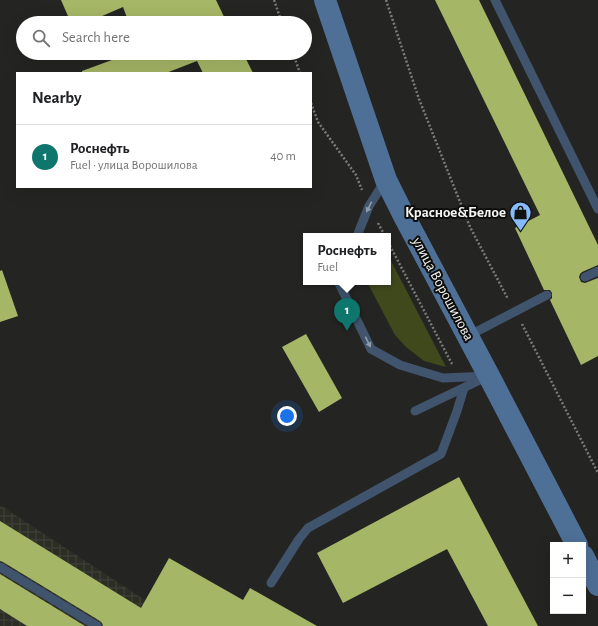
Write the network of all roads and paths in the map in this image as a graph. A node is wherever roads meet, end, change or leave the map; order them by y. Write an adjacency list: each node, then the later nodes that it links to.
1 (274, 0): 5 (path)
2 (325, 0): 9 (main road, улица Ворошилова)
3 (386, 0): 19 (path)
4 (495, 0): 11 (lane)
5 (280, 16)
6 (295, 60): 7 (path)
7 (300, 72)
8 (312, 106): 10 (path)
9 (386, 180): 10 (lane); 20 (main road, улица Ворошилова)
10 (369, 206): 12 (lane); 13 (path)
11 (598, 209)
12 (358, 233)
13 (383, 233)
14 (391, 248): 22 (path)
15 (598, 271): 16 (lane)
16 (585, 277)
17 (340, 285): 22 (lane, one-way to 22)
18 (547, 296): 19 (lane)
19 (515, 312): 20 (lane); 25 (path)
20 (468, 336): 21 (main road, улица Ворошилова)
21 (489, 376): 22 (lane); 23 (lane); 26 (main road, улица Ворошилова)
22 (459, 378)
23 (464, 388): 24 (lane); 29 (lane)
24 (416, 411)
25 (598, 473)
26 (575, 542)
27 (586, 562): 30 (main road)
28 (0, 566): 31 (lane)
29 (272, 583)
30 (598, 585)
31 (97, 626)

